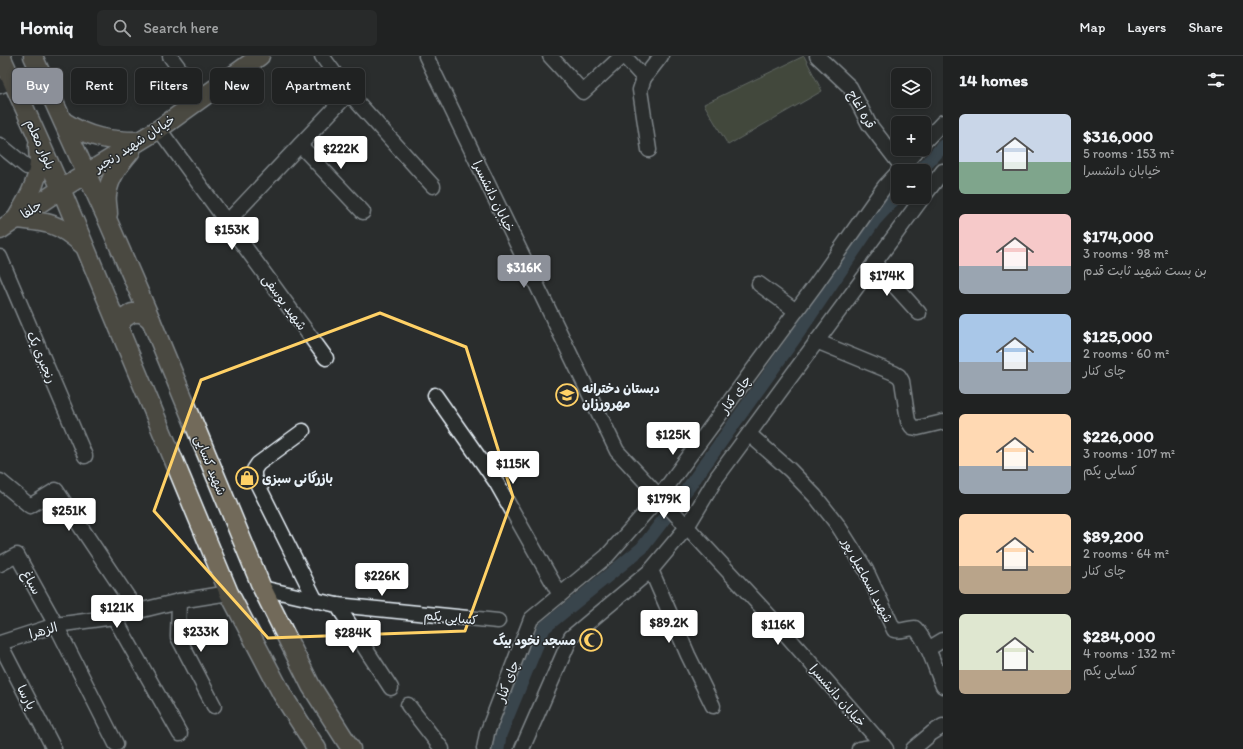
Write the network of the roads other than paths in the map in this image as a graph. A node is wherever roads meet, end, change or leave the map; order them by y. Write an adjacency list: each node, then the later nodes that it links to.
1 (1, 56): 14 (main road, بلوار معلم)
2 (33, 56): 19 (main road)
3 (170, 56): 11 (street)
4 (260, 56): 15 (main road, خیابان شهید رنجبر)
5 (322, 56): 12 (street)
6 (426, 56): 60 (street, خیابان دانشسرا)
7 (550, 56): 8 (street)
8 (623, 56): 13 (street)
9 (661, 56): 13 (street)
10 (817, 56): 29 (street, قره اغاج)
11 (179, 68)
12 (331, 68)
13 (644, 78): 27 (street)
14 (6, 84): 23 (main road, بلوار معلم)
15 (202, 97)
16 (193, 104): 21 (main road, خیابان شهید رنجبر)
17 (339, 104): 26 (street)
18 (359, 104): 35 (street)
19 (63, 121): 24 (main road); 33 (main road)
20 (943, 122): 22 (street)
21 (159, 129): 24 (main road, خیابان شهید رنجبر); 42 (street, شهید یوسفی)
22 (931, 134)
23 (37, 136): 37 (main road, بلوار معلم); 40 (main road)
24 (139, 141): 33 (main road, خیابان شهید رنجبر); 41 (main road)
25 (0, 145): 31 (street)
26 (300, 145): 39 (street); 42 (street)
27 (649, 150)
28 (912, 156): 30 (street, چای کنار)
29 (896, 164)
30 (905, 164)
31 (27, 167)
32 (943, 171): 36 (street)
33 (87, 173): 37 (main road, خیابان شهید رنجبر); 41 (main road, شهید کسایی)
34 (891, 180): 48 (street, چای کنار)
35 (433, 186)
36 (931, 187)
37 (61, 189): 40 (main road, جلفا); 44 (main road)
38 (918, 204): 46 (street)
39 (363, 212)
40 (16, 219): 43 (main road, جلفا); 44 (main road)
41 (108, 221): 50 (main road, شهید کسایی)
42 (227, 222): 53 (street, شهید یوسفی)
43 (0, 230)
44 (85, 247): 51 (main road)
45 (0, 257): 58 (street, رنجبری یک)
46 (874, 263): 49 (street); 52 (street)
47 (759, 284): 48 (street)
48 (796, 310): 60 (street, چای کنار)
49 (919, 313)
50 (151, 320): 51 (main road); 64 (main road, شهید کسایی)
51 (119, 328): 65 (main road)
52 (816, 341): 55 (street); 57 (street)
53 (326, 358)
54 (435, 395): 66 (street)
55 (943, 422)
56 (303, 431): 68 (street)
57 (749, 434): 61 (street); 76 (street, شهید اسماعیل پور)
58 (85, 456)
59 (0, 481): 70 (street)
60 (660, 496): 61 (street, خیابان دانشسرا); 66 (street, چای کنار)
61 (688, 527): 63 (street); 85 (street, خیابان دانشسرا)
62 (0, 564): 73 (street, سباغ)
63 (652, 570): 81 (street); 91 (street)
64 (262, 588): 68 (street, کسایی یکم); 88 (main road, شهید کسایی)
65 (228, 593): 67 (street, الزهرا); 87 (main road)
66 (560, 595): 90 (street, چای کنار)
67 (179, 600): 70 (street, الزهرا); 80 (street)
68 (316, 601): 69 (street, کسایی یکم)
69 (337, 605): 72 (street, کسایی یکم); 78 (street)
70 (137, 611): 71 (street, الزهرا)
71 (114, 617): 73 (street, الزهرا); 83 (street)
72 (498, 622)
73 (56, 626): 75 (street, الزهرا); 84 (street)
74 (943, 640): 76 (street)
75 (0, 643): 86 (street, پارسا)
76 (928, 650): 77 (street, شهید اسماعیل پور)
77 (943, 686)
78 (391, 688)
79 (408, 705): 89 (street)
80 (214, 706)
81 (713, 706)
82 (943, 726): 93 (street)
83 (180, 734)
84 (116, 744)
85 (884, 747): 92 (street)
86 (54, 749)
87 (317, 749)
88 (351, 749)
89 (442, 749)
90 (484, 749)
91 (522, 749)
92 (859, 749)
93 (914, 749)

